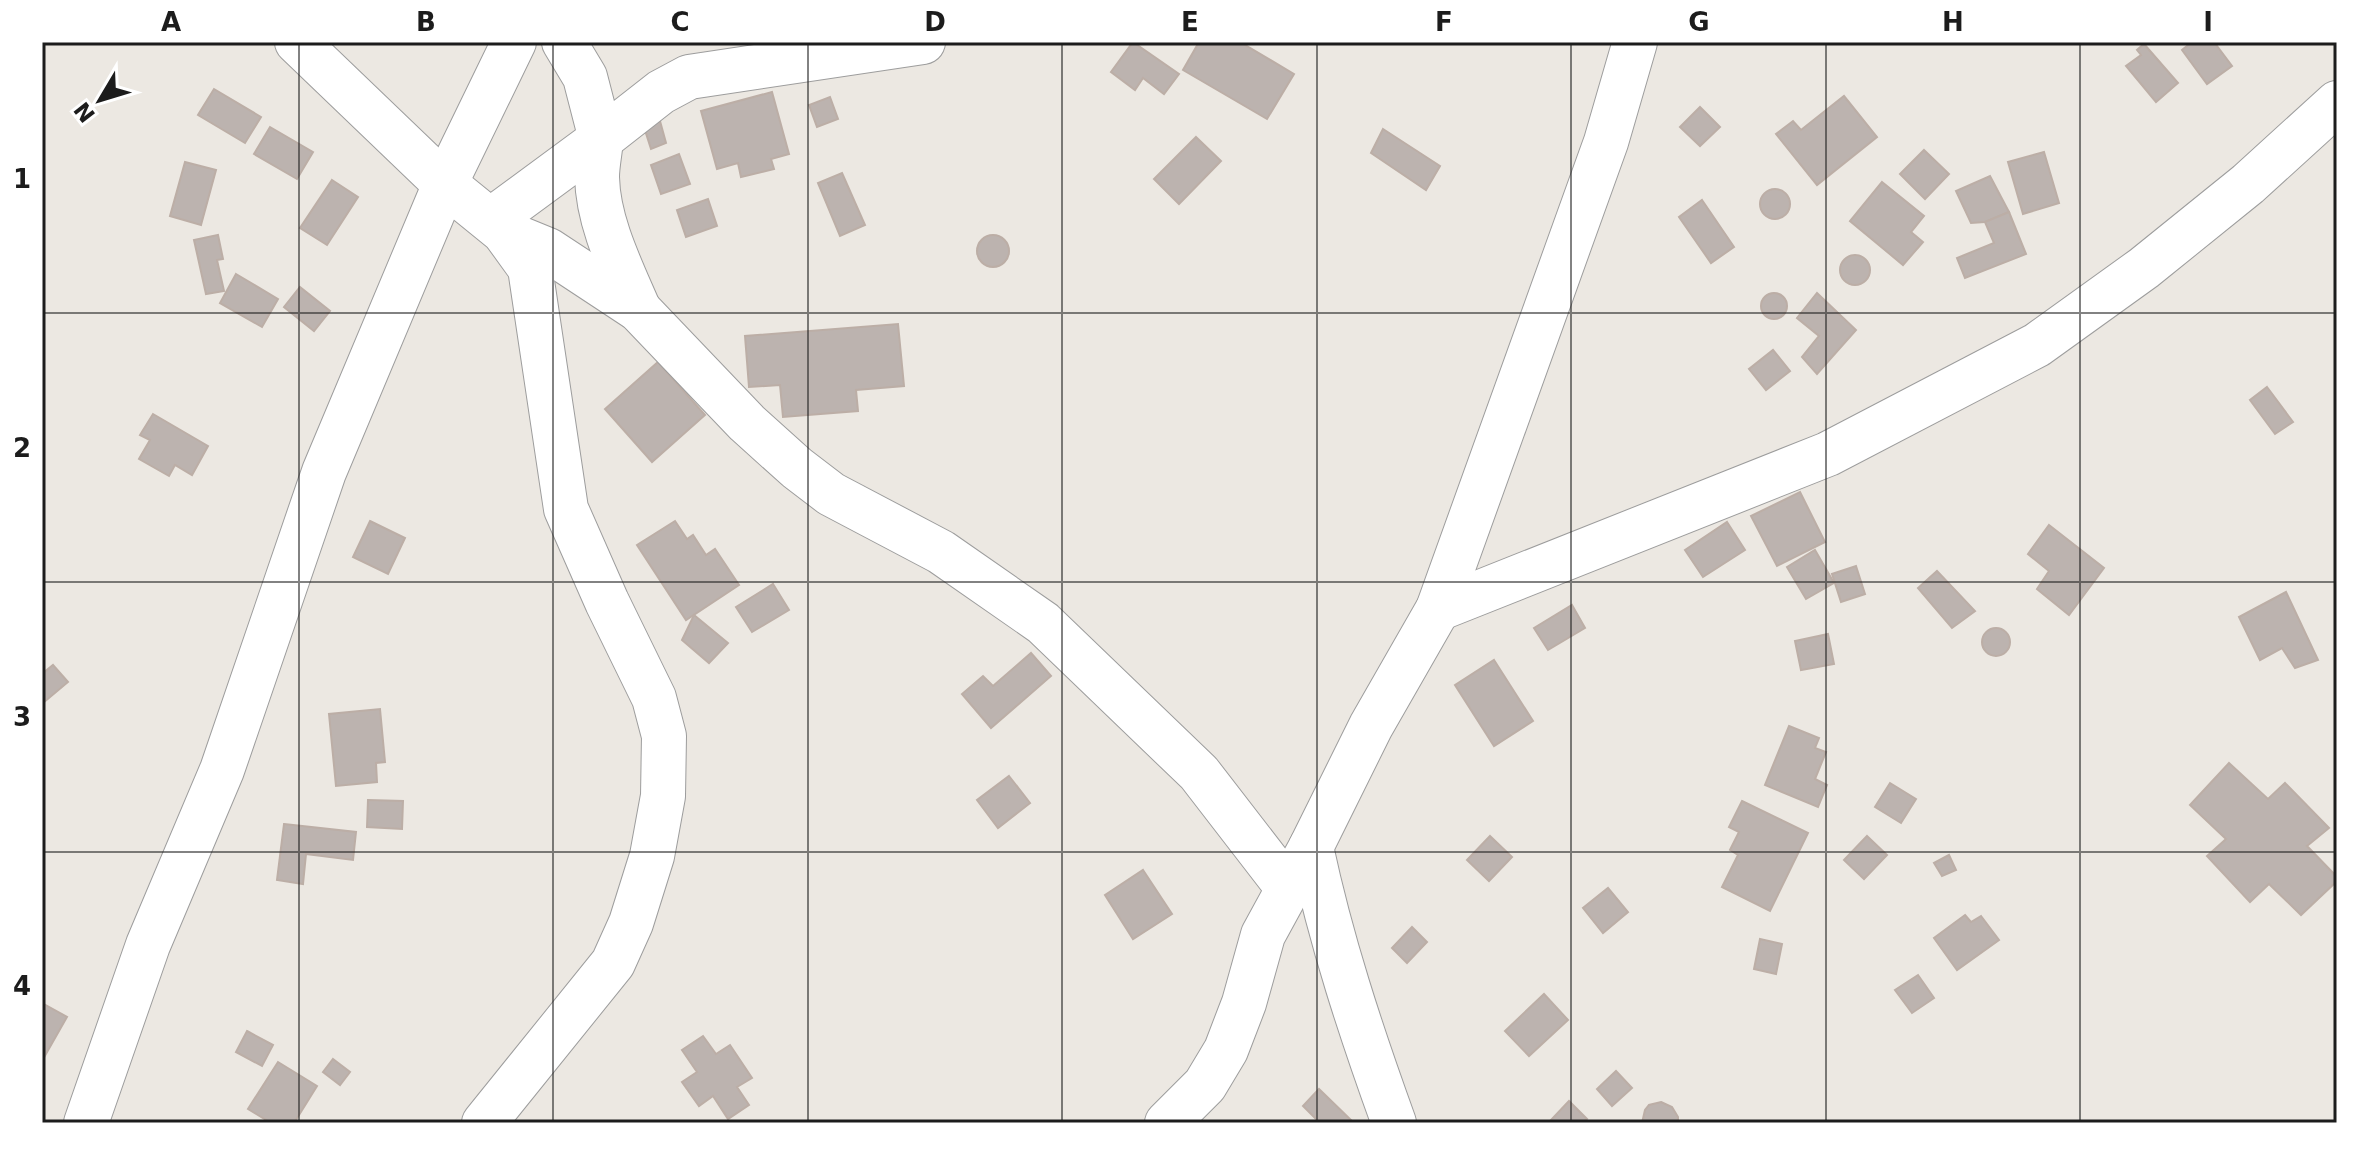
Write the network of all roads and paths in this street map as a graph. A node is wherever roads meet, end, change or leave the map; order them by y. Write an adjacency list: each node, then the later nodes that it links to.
1 (297, 42): 8 (street)
2 (514, 42): 8 (street)
3 (564, 42): 7 (street)
4 (923, 42): 7 (street)
5 (1635, 42): 11 (street)
6 (2337, 103): 11 (street)
7 (601, 139): 9 (street); 10 (street)
8 (445, 184): 9 (street); 14 (street)
9 (497, 226): 10 (street); 15 (street)
10 (639, 310): 13 (street)
11 (1438, 609): 12 (street)
12 (1311, 847): 13 (street); 17 (street)
13 (1287, 887): 16 (street)
14 (86, 1123)
15 (484, 1123)
16 (1167, 1123)
17 (1394, 1123)

